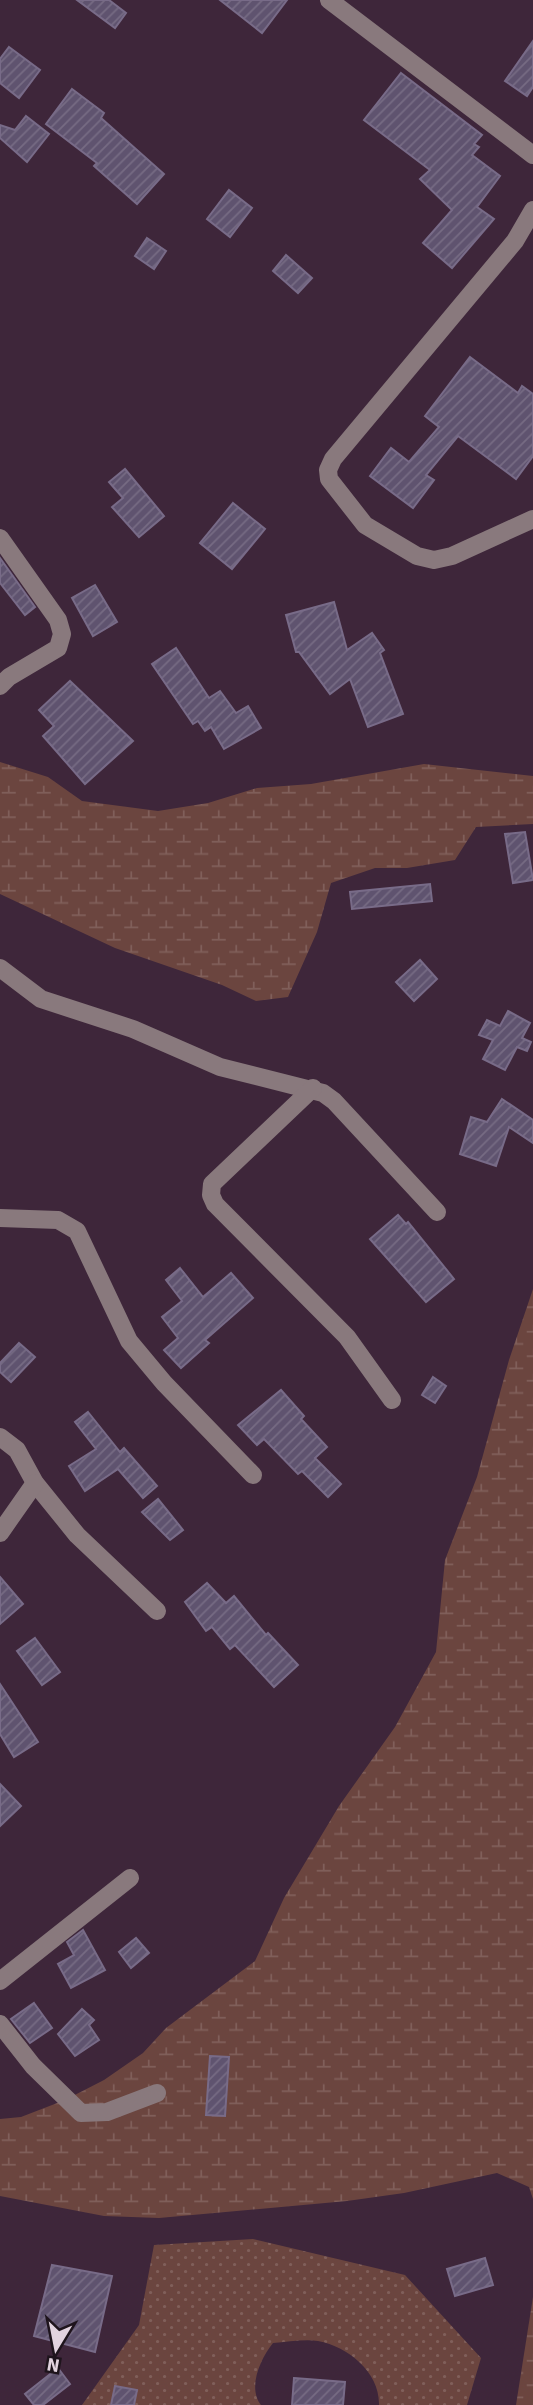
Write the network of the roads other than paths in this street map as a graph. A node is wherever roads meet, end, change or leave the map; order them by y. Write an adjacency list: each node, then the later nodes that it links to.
1 (329, 0): 2 (street)
2 (533, 155)
3 (533, 210): 4 (street)
4 (533, 519)
5 (0, 538): 6 (street)
6 (0, 686)
7 (0, 968): 8 (street)
8 (313, 1088): 9 (street); 11 (street)
9 (437, 1212)
10 (0, 1218): 13 (street)
11 (392, 1400)
12 (0, 1437): 14 (street)
13 (253, 1475)
14 (35, 1483): 15 (street); 16 (street)
15 (0, 1533)
16 (157, 1611)
17 (130, 1878): 18 (street)
18 (0, 1981)
19 (0, 2024): 20 (street)
20 (158, 2093)

